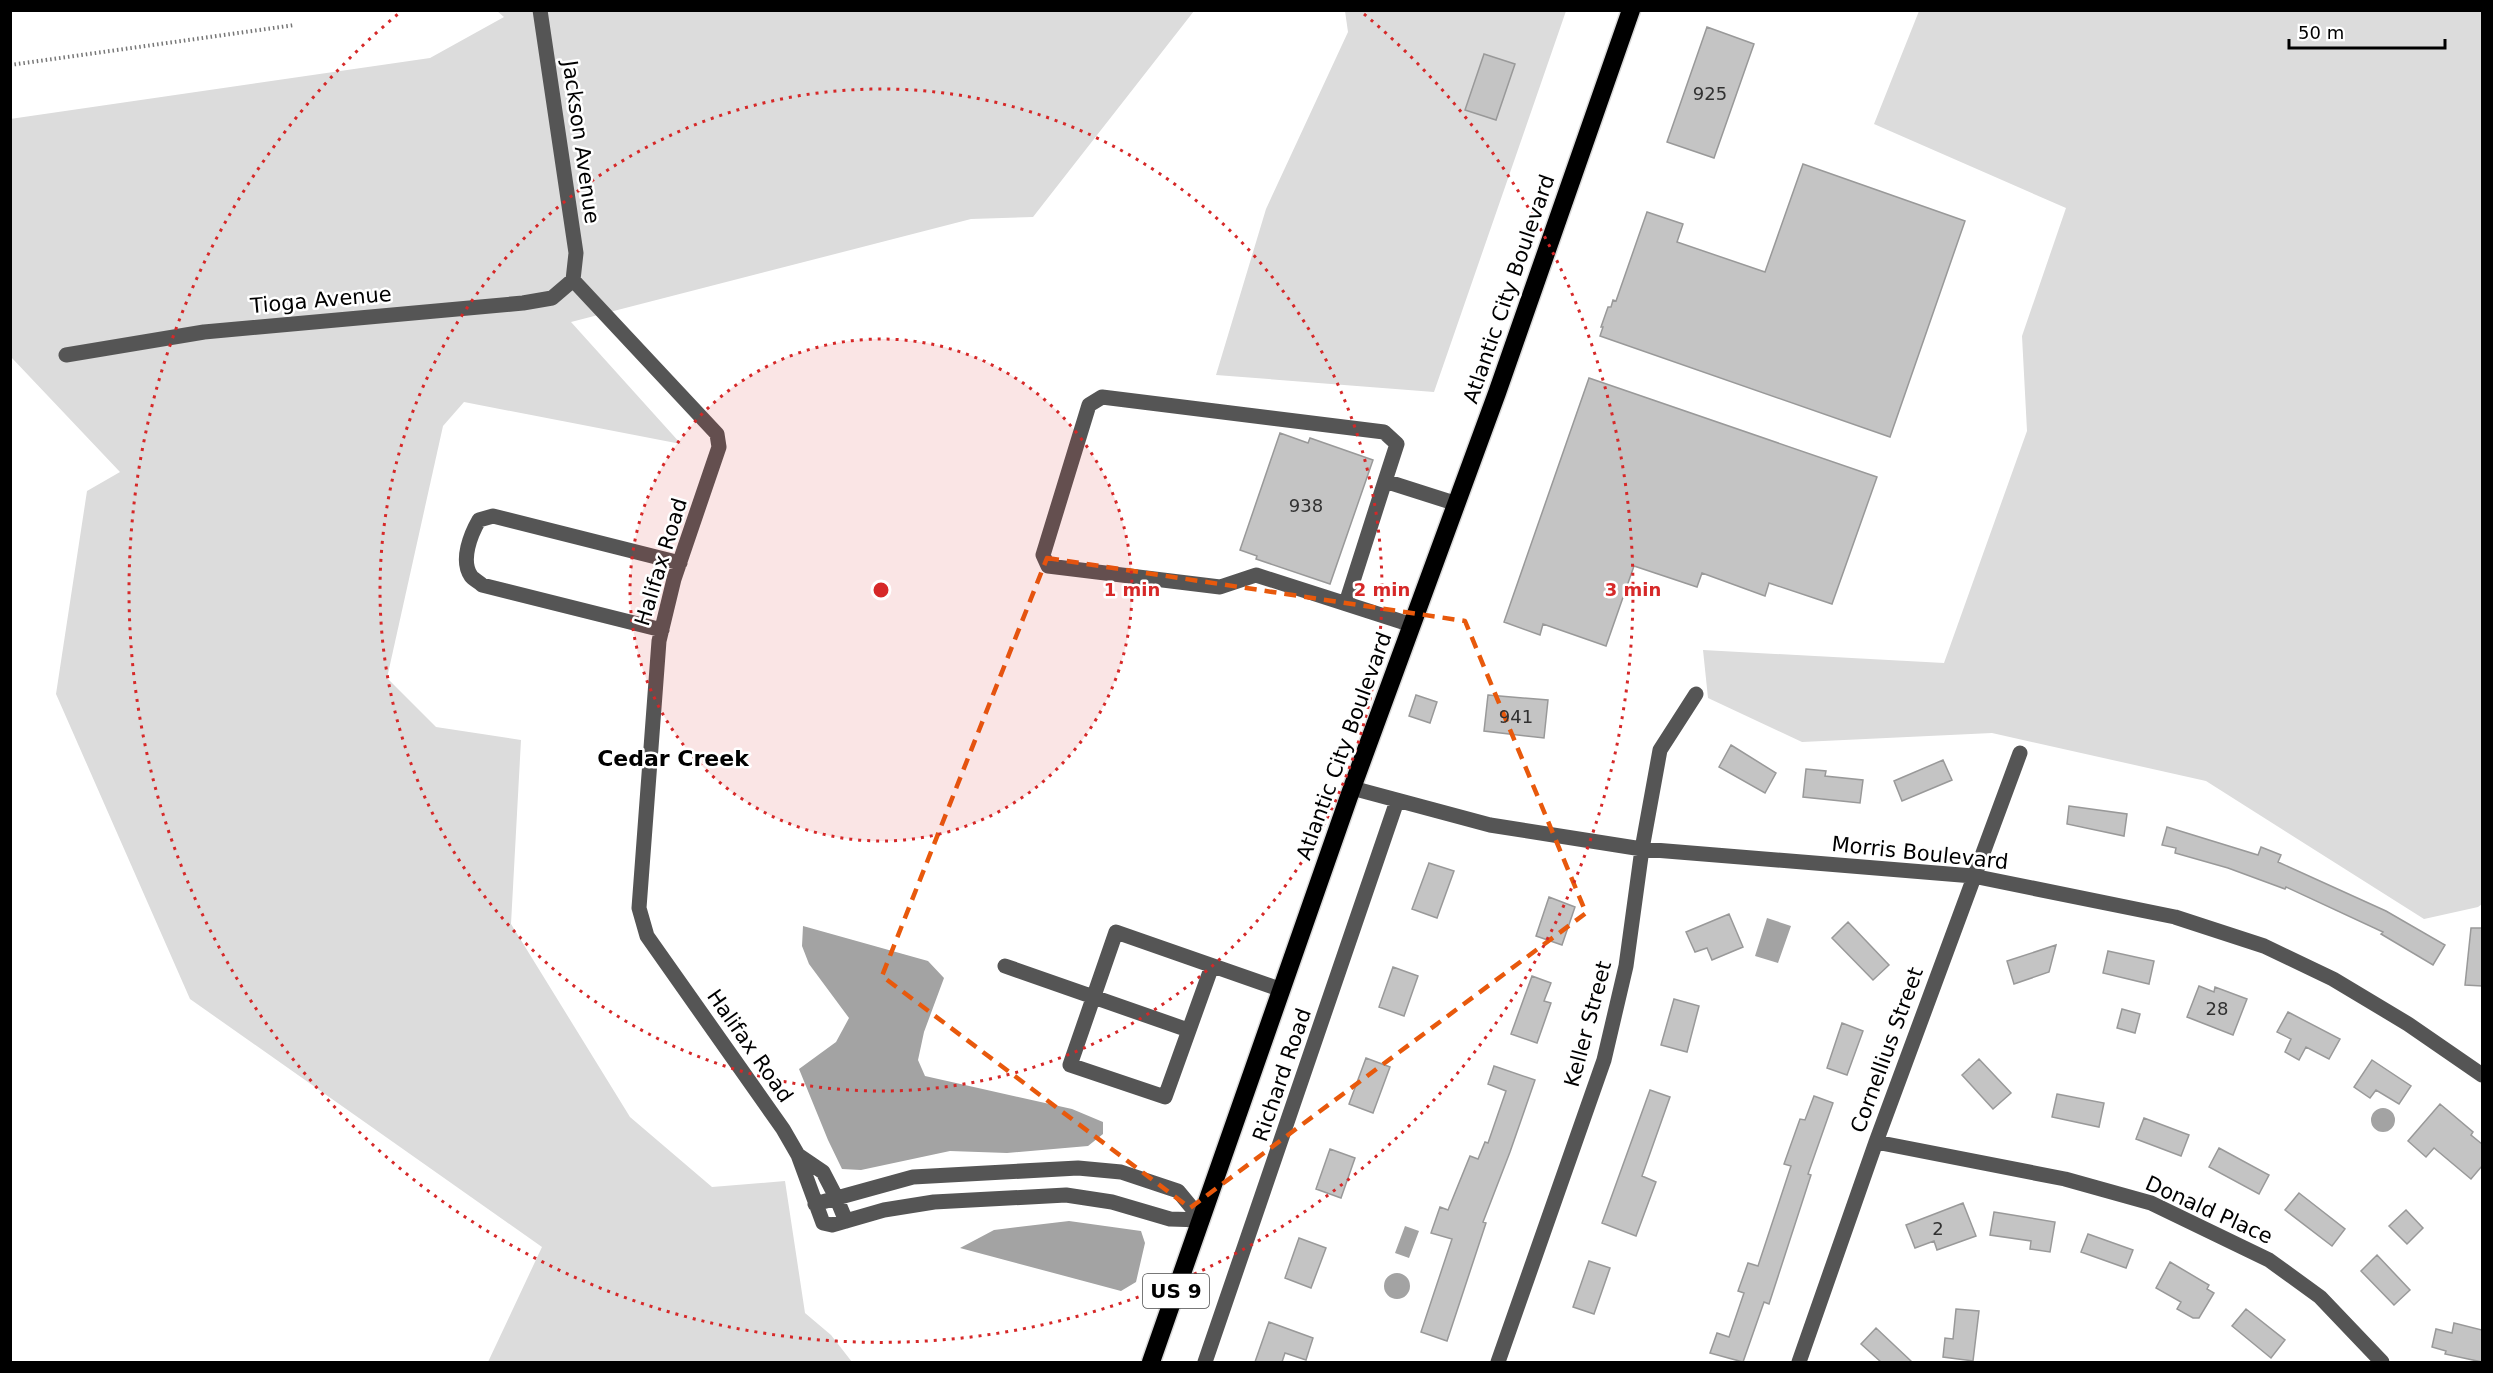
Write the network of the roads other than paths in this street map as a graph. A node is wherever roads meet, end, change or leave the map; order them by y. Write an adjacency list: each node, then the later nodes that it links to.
1 (540, 10): 3 (street, Jackson Avenue)
2 (1630, 10): 6 (highway, Atlantic City Boulevard / US 9)
3 (573, 280): 4 (street, Tioga Avenue); 7 (street, Halifax Road)
4 (66, 355)
5 (1385, 481): 6 (street); 8 (street); 8 (street)
6 (1457, 504): 9 (highway, Atlantic City Boulevard / US 9)
7 (680, 563): 10 (street, Halifax Road); 10 (street)
8 (1346, 603): 9 (street)
9 (1412, 625): 13 (highway, Atlantic City Boulevard / US 9)
10 (662, 630): 24 (street, Halifax Road)
11 (1696, 694): 15 (street, Keller Street)
12 (2020, 753): 16 (street, Cornellius Street)
13 (1352, 788): 14 (street, Morris Boulevard); 19 (highway, Atlantic City Boulevard / US 9)
14 (1398, 801): 15 (street, Morris Boulevard); 30 (street, Richard Road)
15 (1642, 849): 16 (street, Morris Boulevard); 31 (street, Keller Street)
16 (1973, 876): 22 (street, Morris Boulevard); 23 (street, Cornellius Street)
17 (1005, 966): 20 (street)
18 (1212, 966): 19 (street); 20 (street); 21 (street)
19 (1282, 990): 27 (highway, Atlantic City Boulevard / US 9)
20 (1093, 998): 21 (street); 21 (street)
21 (1188, 1030)
22 (2482, 1075)
23 (1876, 1142): 32 (street, Cornellius Street); 33 (street, Donald Place)
24 (798, 1155): 25 (street, Halifax Road); 26 (street, Halifax Road)
25 (836, 1197): 26 (street); 27 (street); 28 (street, Halifax Road)
26 (815, 1204): 28 (street, Halifax Road)
27 (1202, 1220): 28 (street); 29 (highway, Atlantic City Boulevard / US 9)
28 (846, 1221)
29 (1151, 1362)
30 (1205, 1362)
31 (1498, 1362)
32 (1798, 1362)
33 (2382, 1362)

